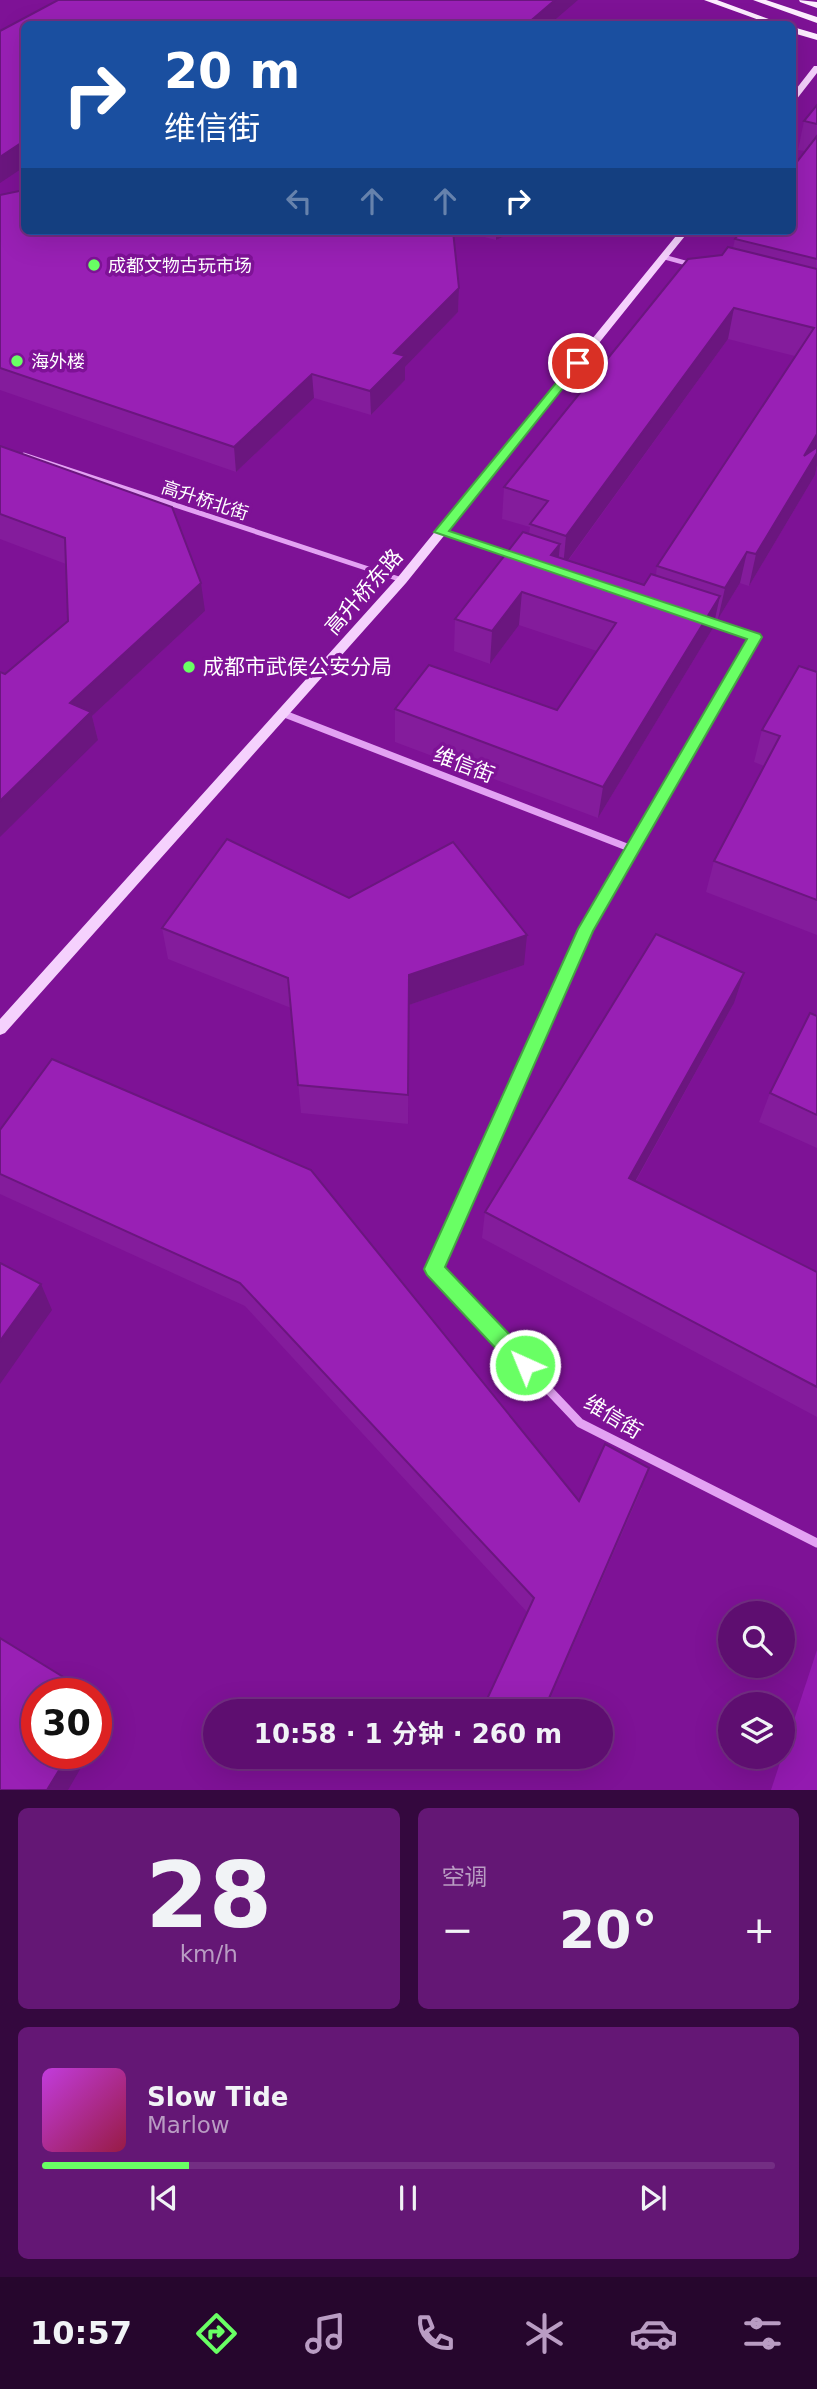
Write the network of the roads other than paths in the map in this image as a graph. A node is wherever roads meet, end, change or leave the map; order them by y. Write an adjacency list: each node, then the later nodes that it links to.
1 (708, 0): 6 (main road)
2 (757, 0): 5 (main road)
3 (803, 0): 4 (main road)
4 (817, 5)
5 (817, 20)
6 (768, 21)
7 (796, 31): 8 (main road)
8 (817, 37)
9 (817, 68): 10 (street)
10 (796, 93)
11 (682, 235): 12 (street, 高升桥东路)
12 (664, 257): 13 (street); 15 (street, 高升桥东路)
13 (702, 267)
14 (13, 451): 17 (street, 高升桥北街)
15 (440, 532): 16 (street); 17 (street, 高升桥东路)
16 (519, 558)
17 (402, 580): 19 (street, 高升桥东路)
18 (703, 619): 20 (street, 维信街)
19 (282, 713): 20 (street, 维信街); 21 (street, 高升桥东路)
20 (632, 849): 22 (street, 维信街)
21 (0, 1028)
22 (817, 1542)

